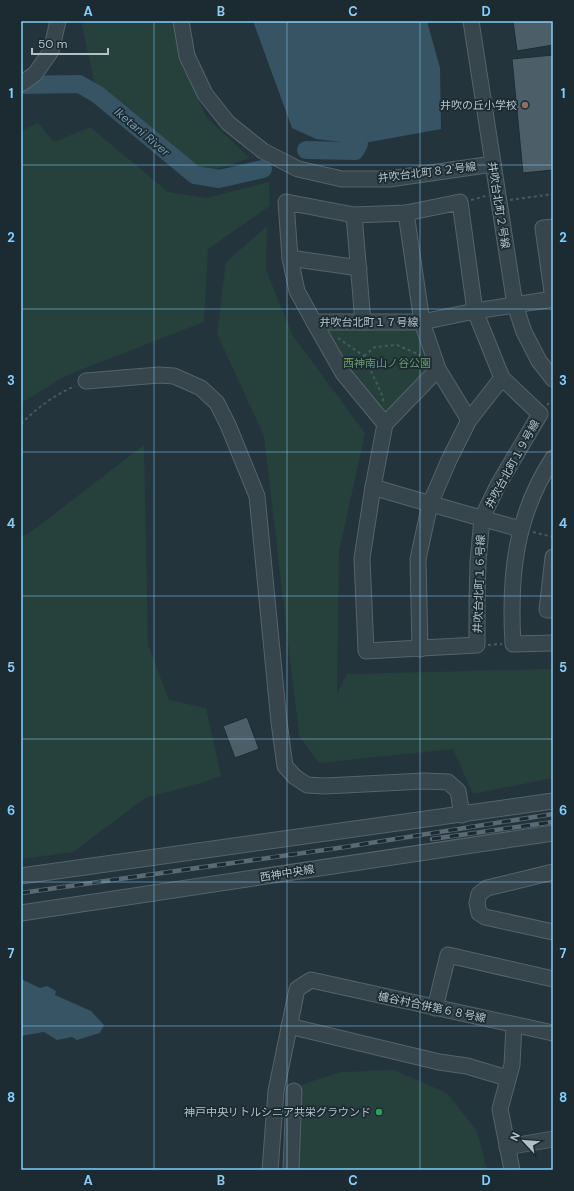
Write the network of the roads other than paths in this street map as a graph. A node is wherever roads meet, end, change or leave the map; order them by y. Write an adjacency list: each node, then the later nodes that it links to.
1 (58, 21): 4 (street)
2 (181, 21): 5 (street, 井吹台北町８２号線)
3 (471, 21): 5 (street, 井吹台北町２号線)
4 (21, 84)
5 (493, 164): 12 (street, 井吹台北町２号線)
6 (406, 213): 7 (street, 井吹台北町１７号線); 13 (street, 井吹台北町１７号線); 16 (street)
7 (354, 215): 9 (street, 井吹台北町１７号線); 10 (street)
8 (553, 227): 11 (street)
9 (290, 258): 10 (street); 14 (street, 井吹台北町１７号線)
10 (359, 268): 15 (street)
11 (553, 299): 12 (street, 井吹台北町１７号線)
12 (515, 305): 13 (street, 井吹台北町１７号線); 19 (street, 井吹台北町２号線)
13 (475, 311): 16 (street, 井吹台北町１７号線); 18 (street, 井吹台北町１９号線)
14 (314, 322): 15 (street, 井吹台北町１７号線); 22 (street)
15 (363, 322): 16 (street, 井吹台北町１７号線)
16 (422, 322): 17 (street)
17 (438, 369): 21 (street); 22 (street)
18 (502, 378): 21 (street); 26 (street, 井吹台北町１９号線)
19 (553, 379)
20 (86, 381): 33 (street)
21 (469, 420): 25 (street)
22 (386, 424): 24 (street)
23 (553, 458): 27 (street)
24 (372, 487): 25 (street, 井吹台北町１６号線); 31 (street, 井吹台北町１６号線)
25 (430, 504): 26 (street, 井吹台北町１６号線); 31 (street)
26 (482, 518): 27 (street, 井吹台北町１６号線); 31 (street, 井吹台北町１６号線)
27 (520, 529): 30 (street)
28 (553, 557): 29 (street)
29 (553, 610)
30 (553, 643)
31 (420, 649)
32 (553, 801): 33 (street)
33 (462, 815): 36 (street)
34 (553, 833): 37 (street, 西神中央線)
35 (553, 872): 40 (street)
36 (21, 875)
37 (88, 903): 38 (street, 西神中央線); 39 (street)
38 (21, 913)
39 (21, 917)
40 (553, 932)
41 (553, 979): 42 (street)
42 (435, 1008): 43 (street, 櫨谷村合併第６８号線); 44 (street, 櫨谷村合併第６８号線)
43 (514, 1025): 45 (street, 櫨谷村合併第６８号線); 46 (street)
44 (289, 1026): 46 (street); 47 (street)
45 (553, 1033)
46 (508, 1078): 49 (street)
47 (277, 1088): 50 (street); 51 (street)
48 (553, 1139): 49 (street)
49 (507, 1147): 52 (street)
50 (270, 1170)
51 (291, 1170)
52 (512, 1170)

